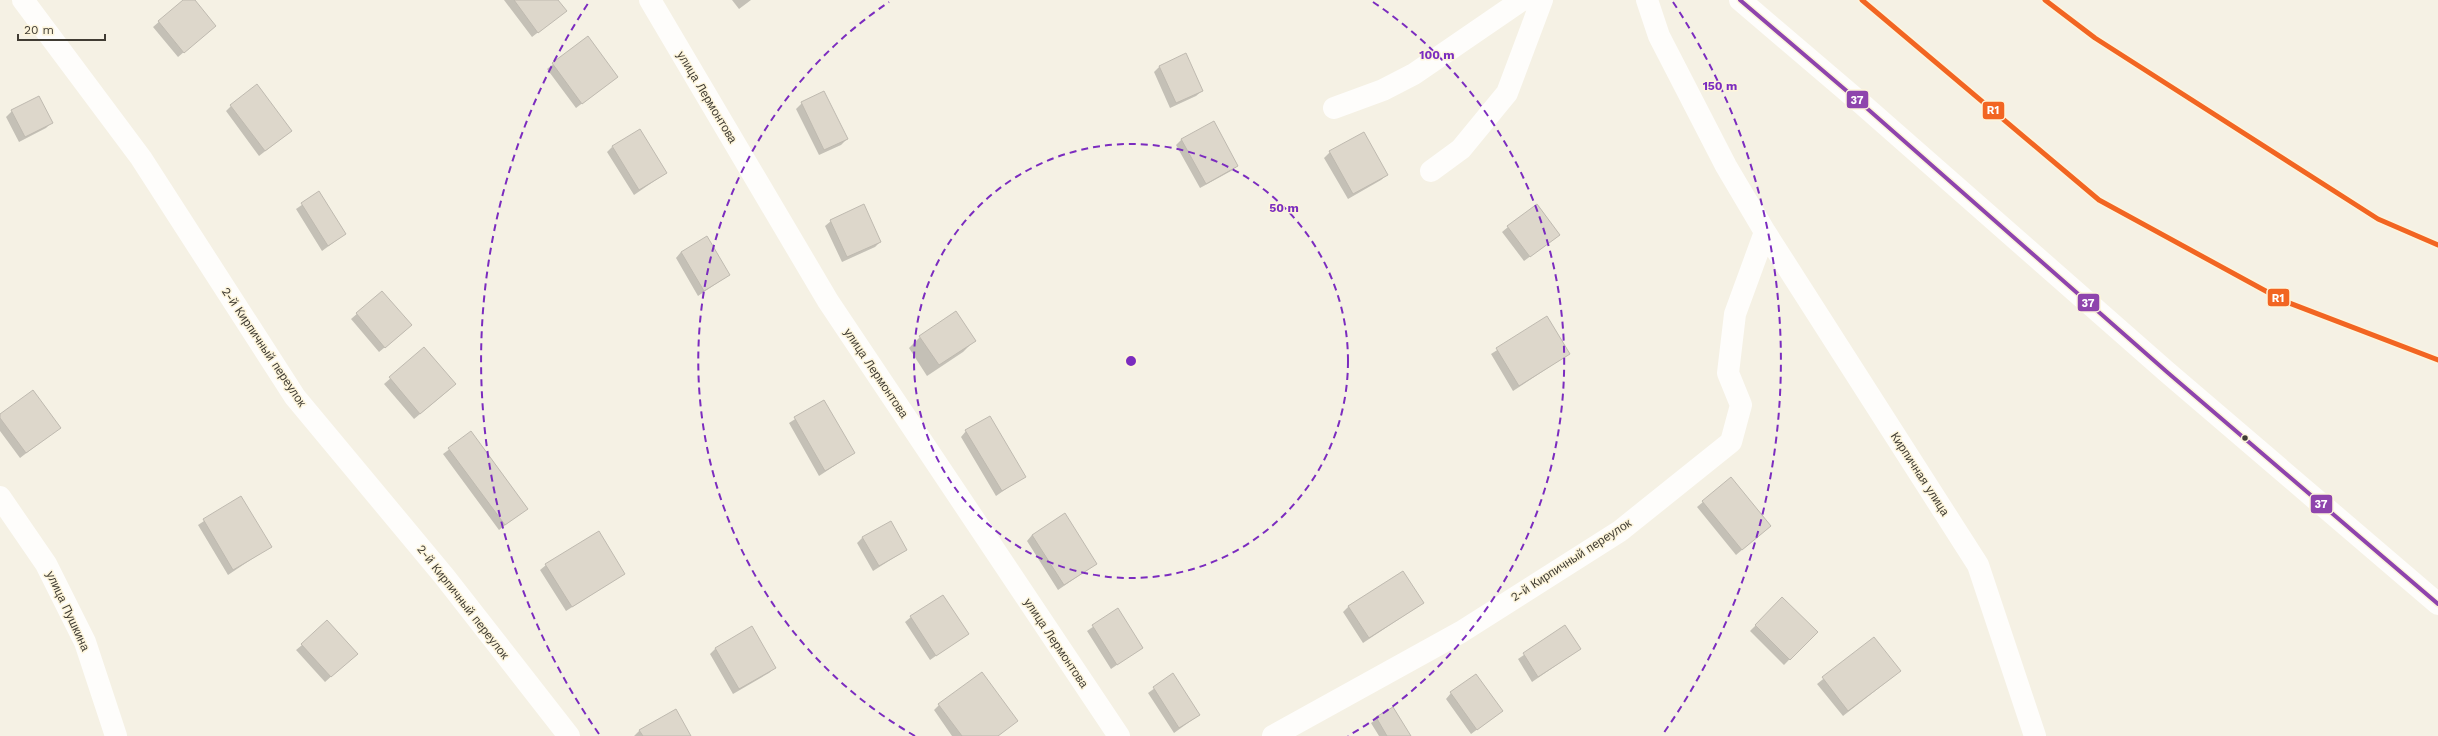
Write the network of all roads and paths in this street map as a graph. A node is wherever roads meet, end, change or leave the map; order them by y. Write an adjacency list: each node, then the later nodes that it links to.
1 (24, 0): 13 (street, 2-й Кирпичный переулок)
2 (650, 0): 14 (street, улица Лермонтова)
3 (1522, 0): 7 (street)
4 (1542, 0): 8 (street)
5 (1647, 0): 9 (street, Кирпичная улица)
6 (1740, 0): 11 (street)
7 (1334, 108)
8 (1431, 171)
9 (1765, 232): 15 (street, 2-й Кирпичный переулок); 16 (street, Кирпичная улица)
10 (0, 497): 12 (street, улица Пушкина)
11 (2438, 604)
12 (116, 736)
13 (569, 736)
14 (1119, 736)
15 (1273, 736)
16 (2035, 736)

